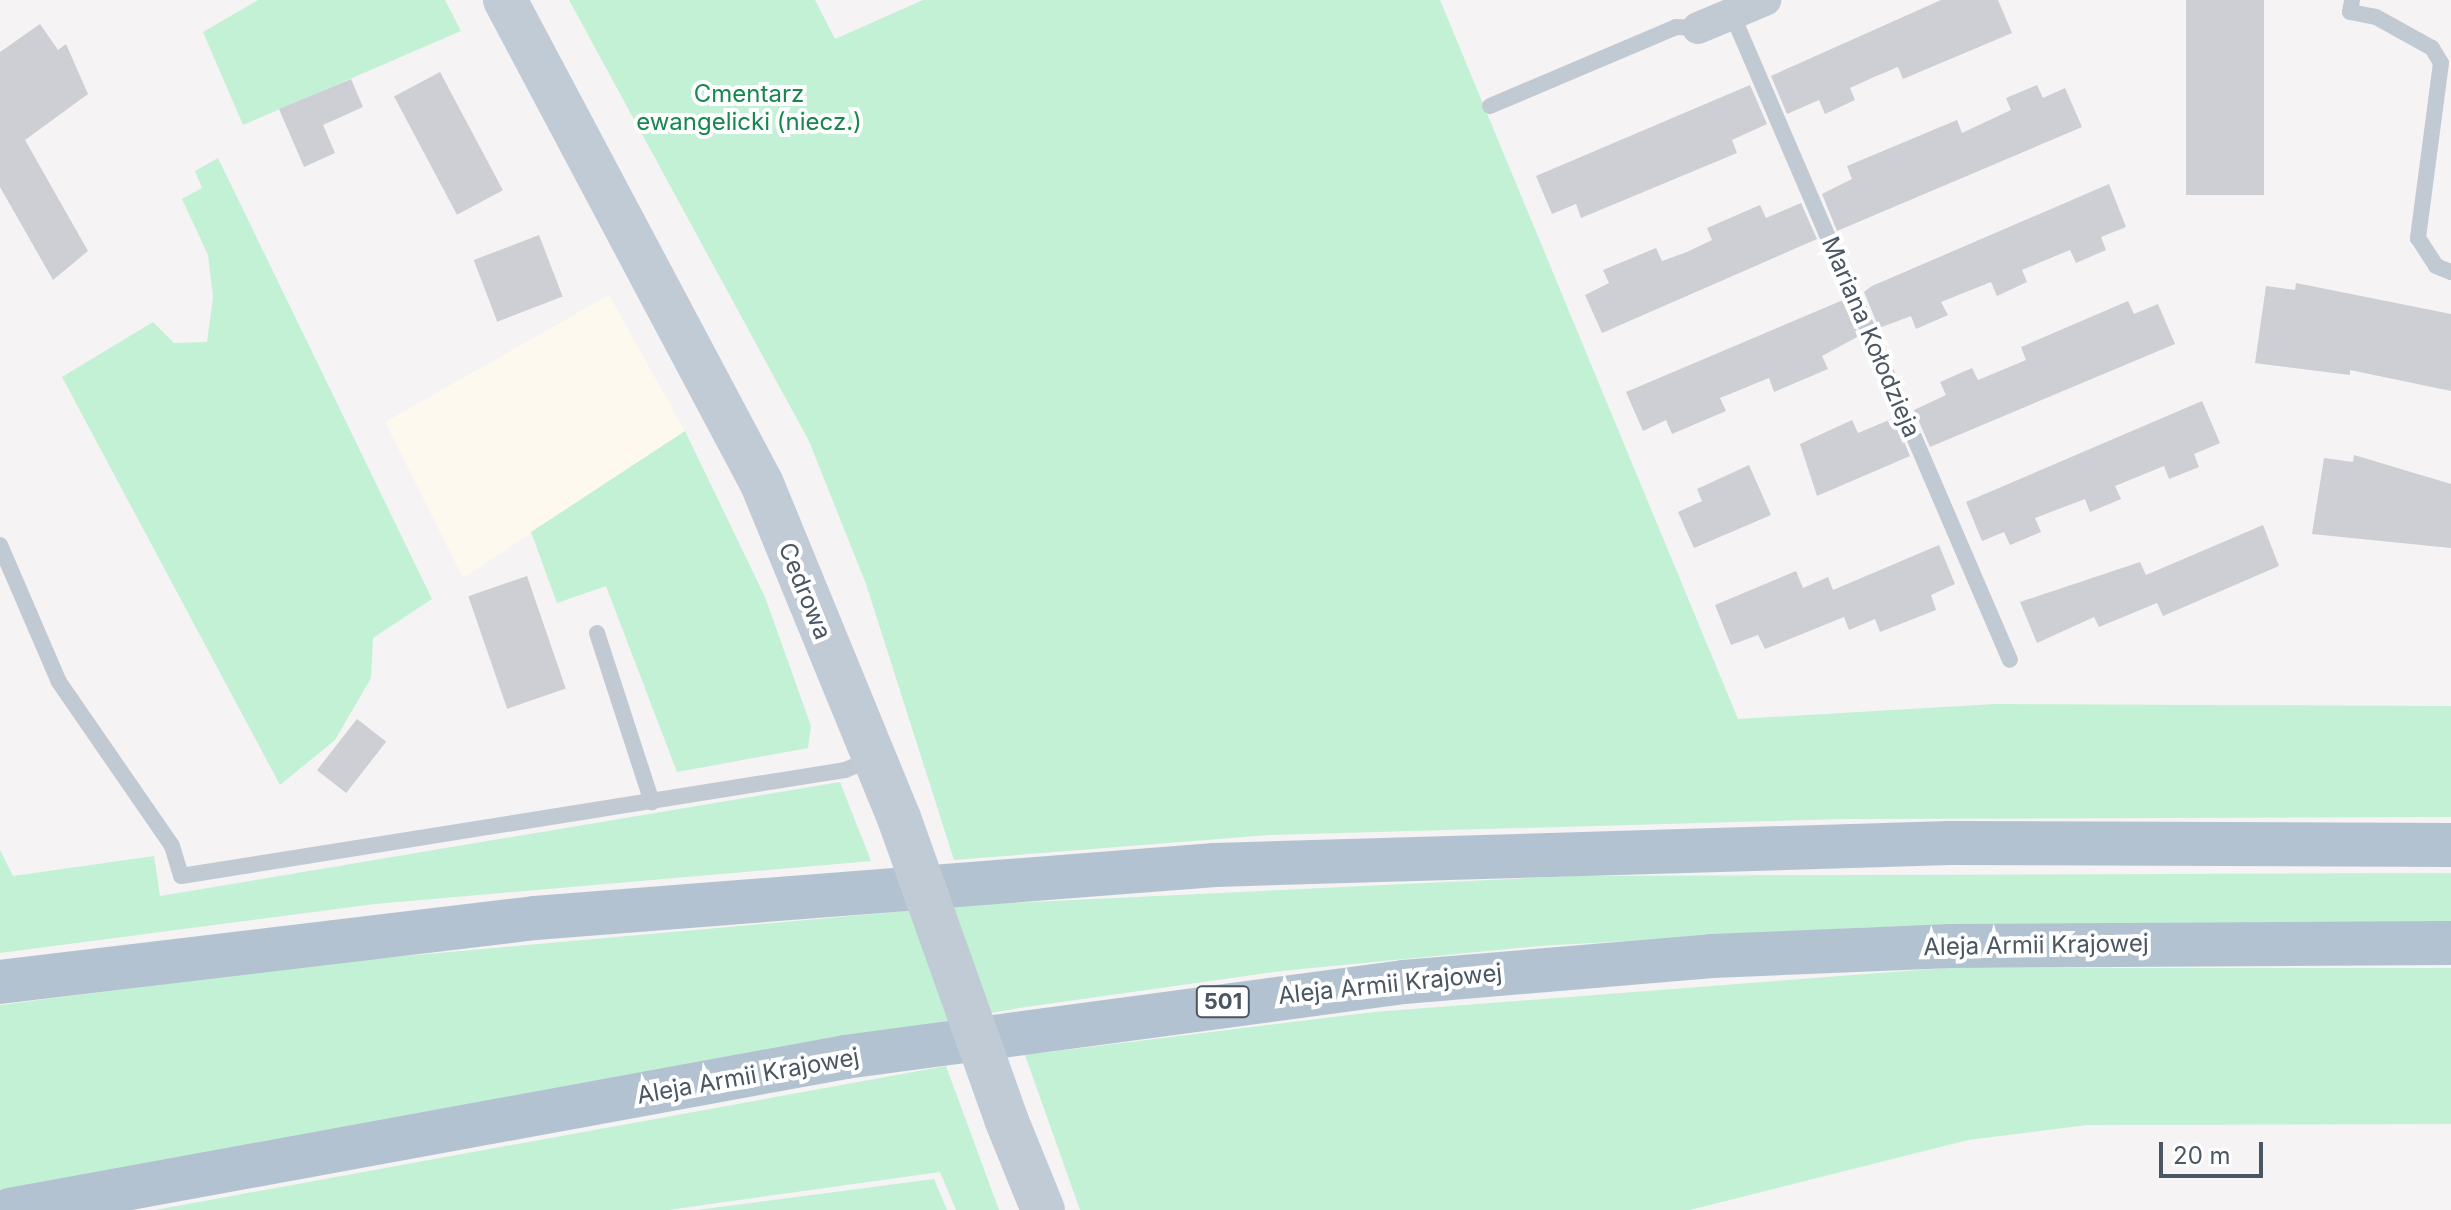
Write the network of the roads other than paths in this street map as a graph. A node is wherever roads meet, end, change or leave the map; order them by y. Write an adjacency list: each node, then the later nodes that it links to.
1 (505, 0): 11 (street, Cedrowa)
2 (1765, 0): 4 (street)
3 (2352, 0): 7 (lane)
4 (1732, 14): 5 (street); 10 (lane, Mariana Kołodzieja)
5 (1698, 28): 6 (lane)
6 (1490, 106)
7 (2451, 272)
8 (0, 545): 12 (lane)
9 (597, 633): 12 (lane)
10 (2010, 660)
11 (874, 758): 12 (lane); 17 (street, Cedrowa, bridge)
12 (652, 802)
13 (2451, 845): 15 (main road)
14 (2451, 943): 16 (main road, Aleja Armii Krajowej / 501)
15 (0, 982)
16 (10, 1210)
17 (1043, 1210)

